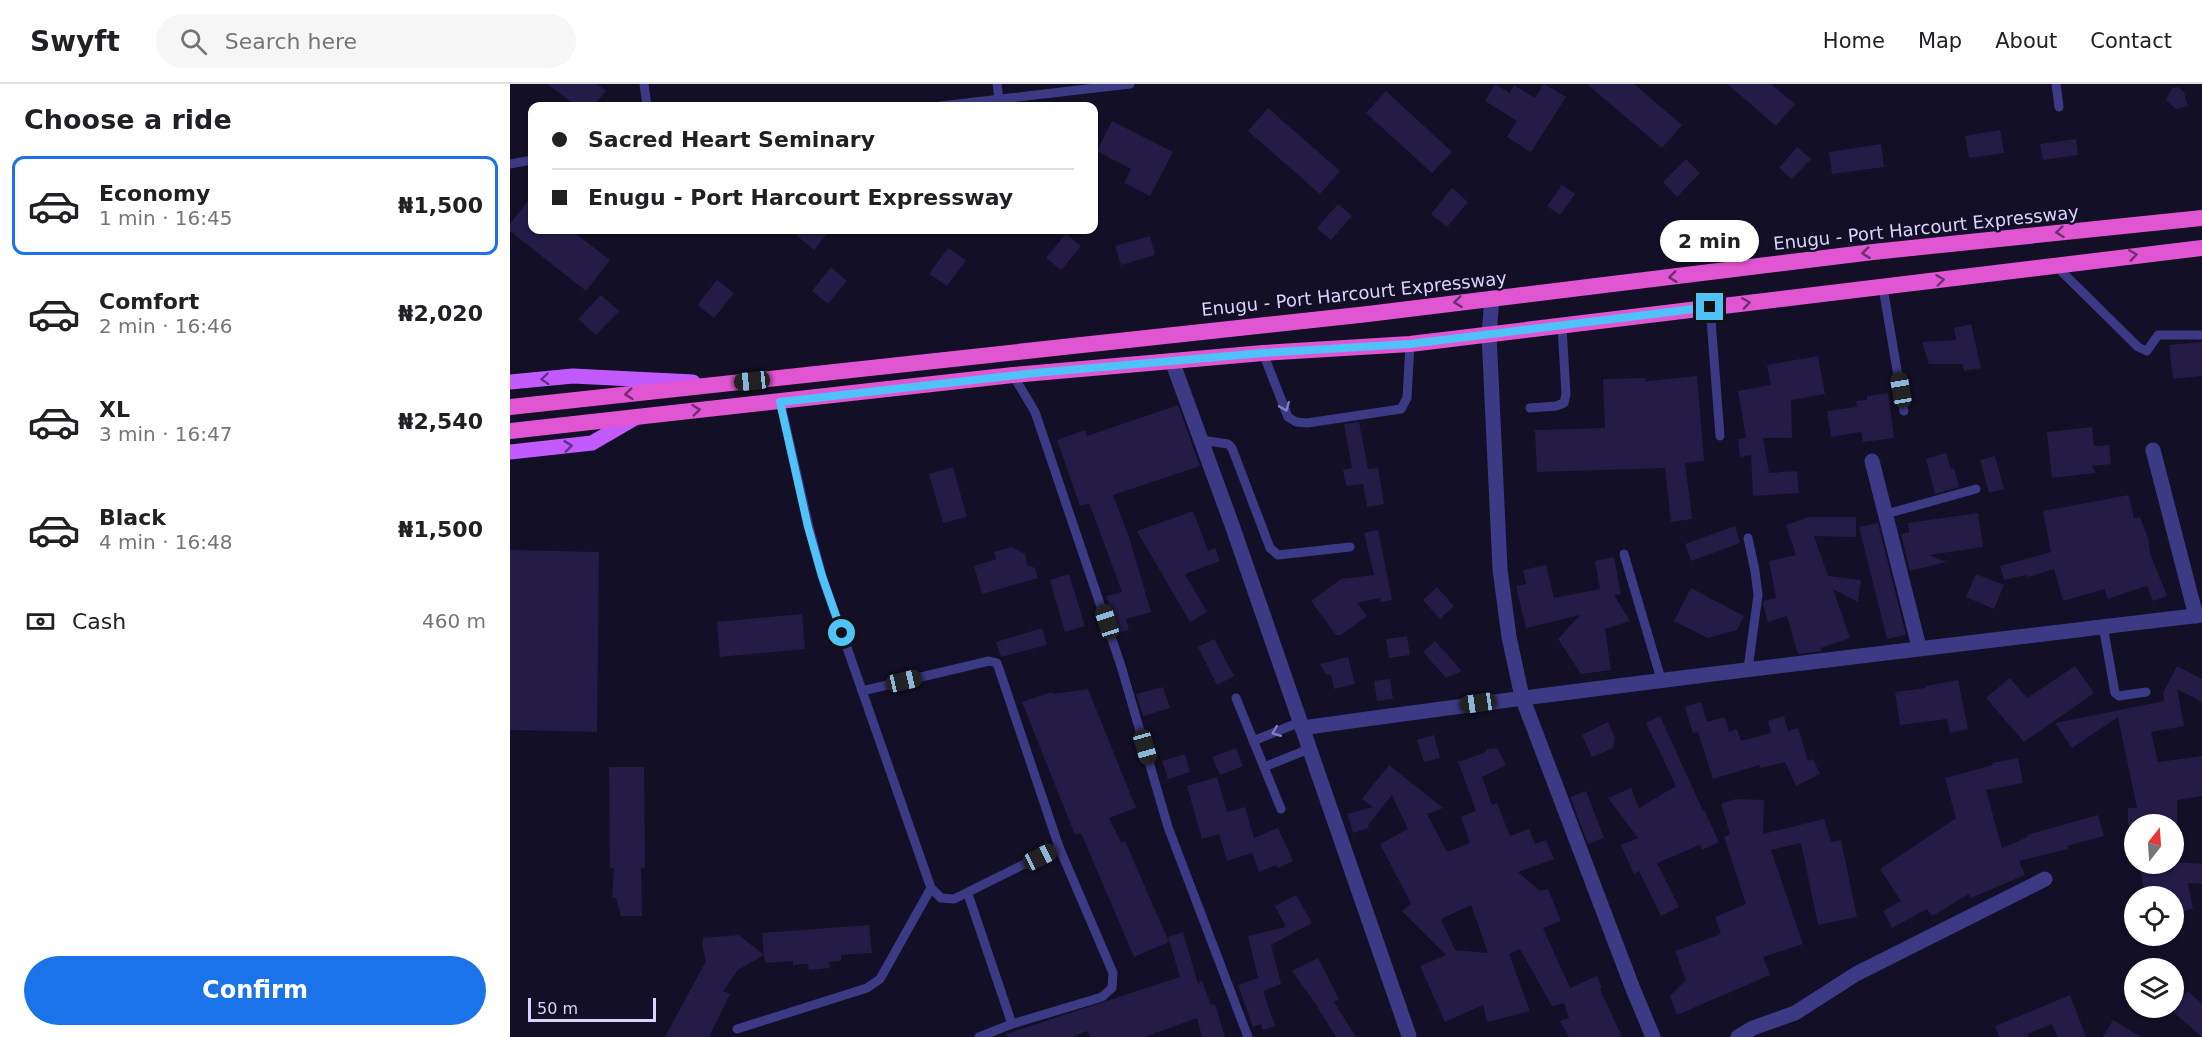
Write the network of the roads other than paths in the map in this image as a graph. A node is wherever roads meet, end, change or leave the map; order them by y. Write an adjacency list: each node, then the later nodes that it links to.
1 (644, 84): 6 (lane)
2 (997, 84): 5 (lane)
3 (1130, 84): 5 (lane)
4 (2056, 84): 8 (lane)
5 (999, 99): 7 (lane)
6 (646, 102)
7 (974, 102)
8 (2059, 107)
9 (528, 161): 10 (lane)
10 (510, 164)
11 (2202, 218): 15 (highway, Enugu - Port Harcourt Expressway, one-way to 15)
12 (2202, 248): 13 (highway, one-way to 12)
13 (2056, 266): 14 (highway, one-way to 13); 19 (lane)
14 (1883, 288): 16 (highway, one-way to 14); 29 (lane)
15 (1492, 298): 18 (street); 25 (highway, Enugu - Port Harcourt Expressway, one-way to 25)
16 (1710, 307): 17 (highway); 32 (lane)
17 (1562, 327): 18 (highway); 28 (lane)
18 (1488, 334): 20 (highway); 49 (street)
19 (2202, 335)
20 (1410, 344): 21 (highway); 21 (lane, one-way to 20)
21 (1263, 353): 22 (highway)
22 (1172, 361): 23 (highway); 33 (street)
23 (1013, 375): 26 (highway); 64 (lane)
24 (510, 382): 25 (main road, one-way to 24)
25 (729, 383): 27 (highway, Enugu - Port Harcourt Expressway, one-way to 27)
26 (780, 402): 30 (highway, one-way to 26); 47 (lane)
27 (510, 407)
28 (1530, 408)
29 (1904, 411)
30 (638, 416): 31 (highway); 35 (main road, one-way to 30)
31 (510, 431)
32 (1720, 436)
33 (1201, 440): 40 (lane); 51 (street)
34 (2153, 450): 42 (street)
35 (510, 452)
36 (1872, 461): 38 (street)
37 (1976, 489): 38 (lane)
38 (1886, 514): 44 (street)
39 (1748, 538): 45 (lane)
40 (1350, 547)
41 (1624, 554): 46 (lane)
42 (2199, 615): 43 (street)
43 (2103, 626): 44 (street); 48 (lane)
44 (1919, 647): 45 (street)
45 (1748, 669): 46 (street)
46 (1660, 680): 49 (street)
47 (862, 691): 56 (lane); 58 (lane)
48 (2146, 692)
49 (1522, 697): 51 (street); 65 (street)
50 (1236, 698): 52 (lane)
51 (1301, 725): 52 (lane, one-way to 52); 53 (street)
52 (1253, 741): 54 (lane)
53 (1309, 749): 54 (lane); 62 (street)
54 (1264, 767): 55 (lane)
55 (1281, 808)
56 (1059, 848): 59 (lane); 60 (lane)
57 (2045, 879): 66 (street)
58 (931, 888): 59 (lane); 61 (lane)
59 (968, 894): 60 (lane)
60 (1012, 1024): 63 (lane)
61 (736, 1029)
62 (1409, 1036)
63 (979, 1037)
64 (1248, 1037)
65 (1653, 1037)
66 (1738, 1037)

